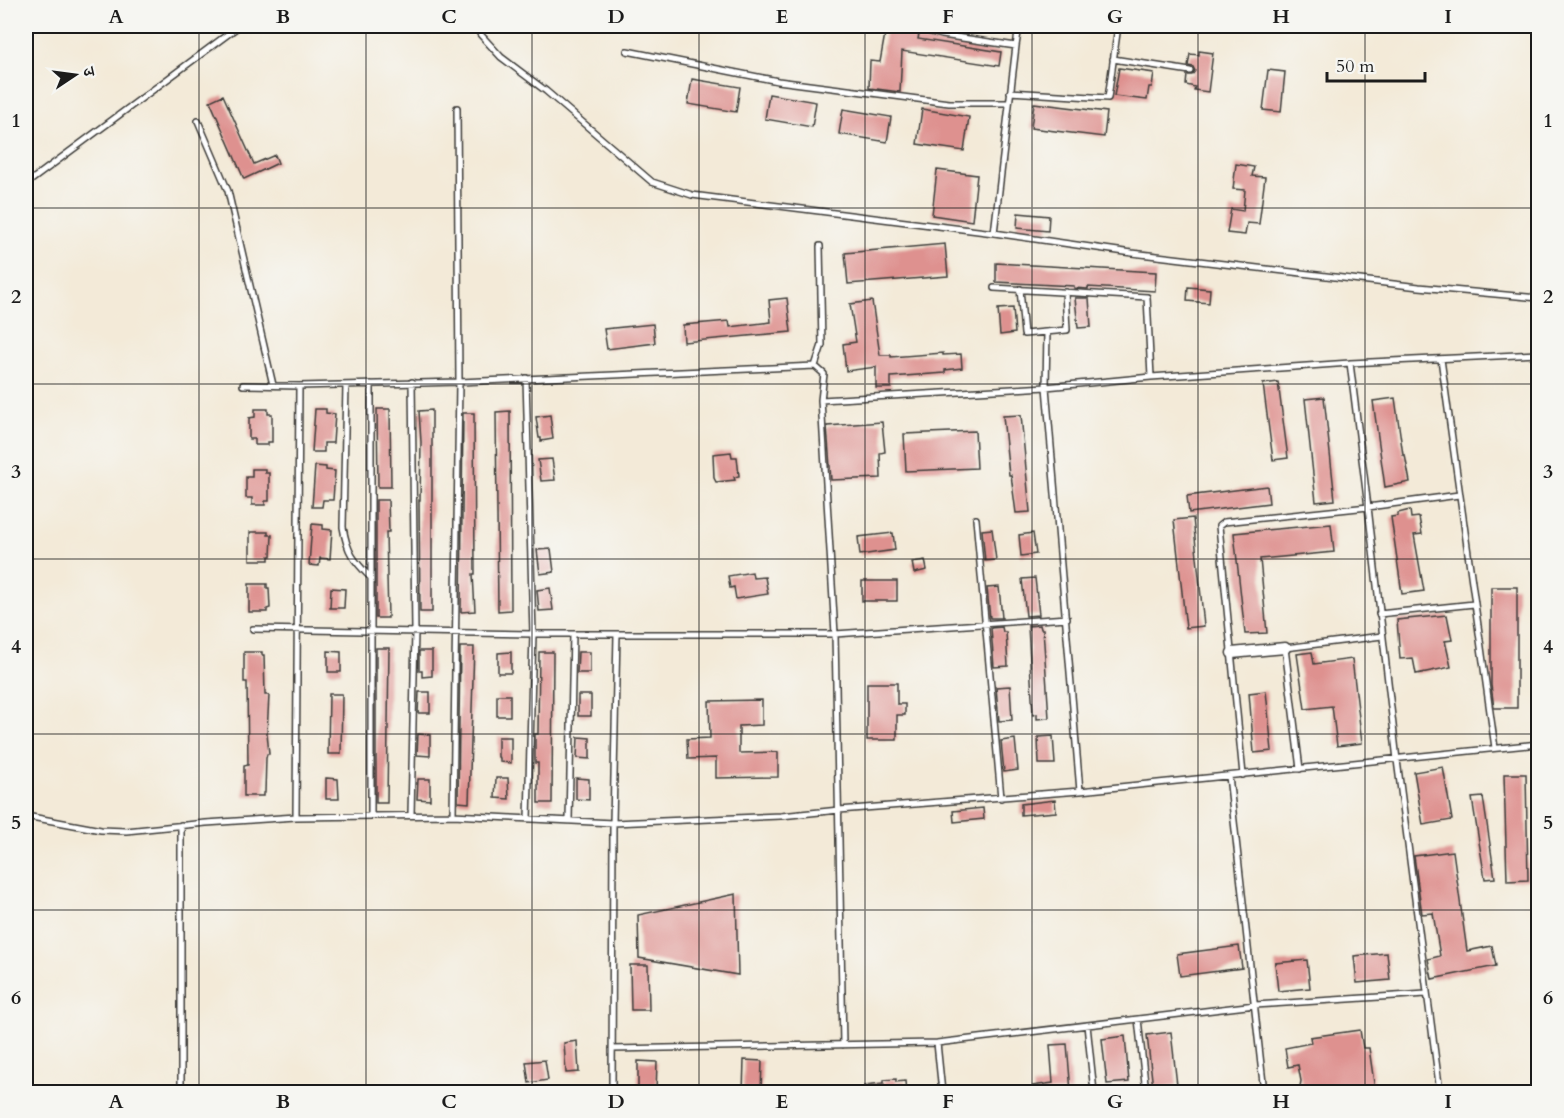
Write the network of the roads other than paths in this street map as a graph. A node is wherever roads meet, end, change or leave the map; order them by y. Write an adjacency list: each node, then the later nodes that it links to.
1 (239, 26): 14 (lane)
2 (482, 26): 15 (lane)
3 (908, 26): 6 (lane)
4 (1019, 26): 6 (lane)
5 (1118, 26): 8 (lane)
6 (1016, 46): 10 (lane)
7 (627, 51): 11 (lane)
8 (1113, 59): 9 (lane); 10 (lane)
9 (1190, 71)
10 (1010, 92): 11 (lane)
11 (1009, 103): 15 (lane)
12 (457, 108): 29 (lane)
13 (198, 121): 33 (lane)
14 (26, 184)
15 (994, 233): 20 (lane)
16 (820, 246): 25 (lane)
17 (994, 288): 18 (lane)
18 (1020, 290): 19 (lane); 21 (lane)
19 (1065, 292): 21 (lane); 26 (lane)
20 (1539, 298)
21 (1047, 332): 35 (lane)
22 (1539, 354): 23 (lane)
23 (1441, 359): 24 (lane); 37 (lane)
24 (1350, 363): 26 (lane); 38 (lane)
25 (815, 366): 27 (lane); 36 (lane)
26 (1150, 377): 35 (lane)
27 (526, 378): 29 (lane); 50 (lane)
28 (412, 382): 29 (lane); 30 (lane); 48 (lane)
29 (459, 382): 49 (lane)
30 (371, 384): 32 (lane); 40 (lane)
31 (243, 385): 33 (lane)
32 (346, 385): 34 (lane); 40 (lane)
33 (273, 386): 34 (lane)
34 (299, 386): 46 (lane)
35 (1046, 387): 36 (lane); 43 (lane)
36 (821, 400): 53 (lane)
37 (1459, 495): 38 (lane); 41 (lane)
38 (1368, 507): 42 (lane); 56 (lane)
39 (976, 519): 44 (lane)
40 (371, 578): 47 (lane)
41 (1474, 604): 42 (lane); 58 (lane)
42 (1379, 614): 54 (lane)
43 (1067, 618): 44 (lane); 63 (lane)
44 (986, 624): 53 (lane); 64 (lane)
45 (253, 629): 46 (lane)
46 (297, 629): 47 (lane); 70 (lane)
47 (372, 630): 48 (lane); 69 (lane)
48 (415, 631): 49 (lane); 66 (lane)
49 (454, 633): 50 (lane); 67 (lane)
50 (533, 634): 51 (lane); 71 (lane)
51 (573, 634): 52 (lane); 72 (lane)
52 (617, 634): 53 (lane); 73 (lane)
53 (835, 634): 65 (lane)
54 (1382, 636): 55 (lane); 59 (lane)
55 (1285, 648): 56 (street); 60 (lane)
56 (1232, 653): 61 (lane)
57 (1539, 744): 58 (lane)
58 (1495, 748): 59 (lane)
59 (1396, 759): 60 (lane); 75 (lane)
60 (1300, 769): 61 (lane)
61 (1242, 775): 62 (lane)
62 (1229, 776): 63 (lane); 76 (lane)
63 (1080, 791): 64 (lane)
64 (1001, 798): 65 (lane)
65 (839, 810): 73 (lane); 80 (lane)
66 (411, 815): 67 (lane); 69 (lane)
67 (453, 815): 71 (lane)
68 (26, 816): 74 (lane)
69 (371, 816): 70 (lane)
70 (296, 817): 74 (lane)
71 (528, 819): 72 (lane)
72 (569, 820): 73 (lane)
73 (613, 823): 81 (lane)
74 (182, 825): 82 (lane)
75 (1426, 994): 76 (lane); 88 (lane)
76 (1255, 1005): 77 (lane); 87 (lane)
77 (1138, 1019): 78 (lane); 86 (lane)
78 (1087, 1025): 79 (lane); 85 (lane)
79 (937, 1043): 80 (lane); 84 (lane)
80 (843, 1046): 81 (lane)
81 (612, 1049): 83 (lane)
82 (181, 1092)
83 (612, 1092)
84 (942, 1092)
85 (1094, 1092)
86 (1146, 1092)
87 (1264, 1092)
88 (1440, 1092)

